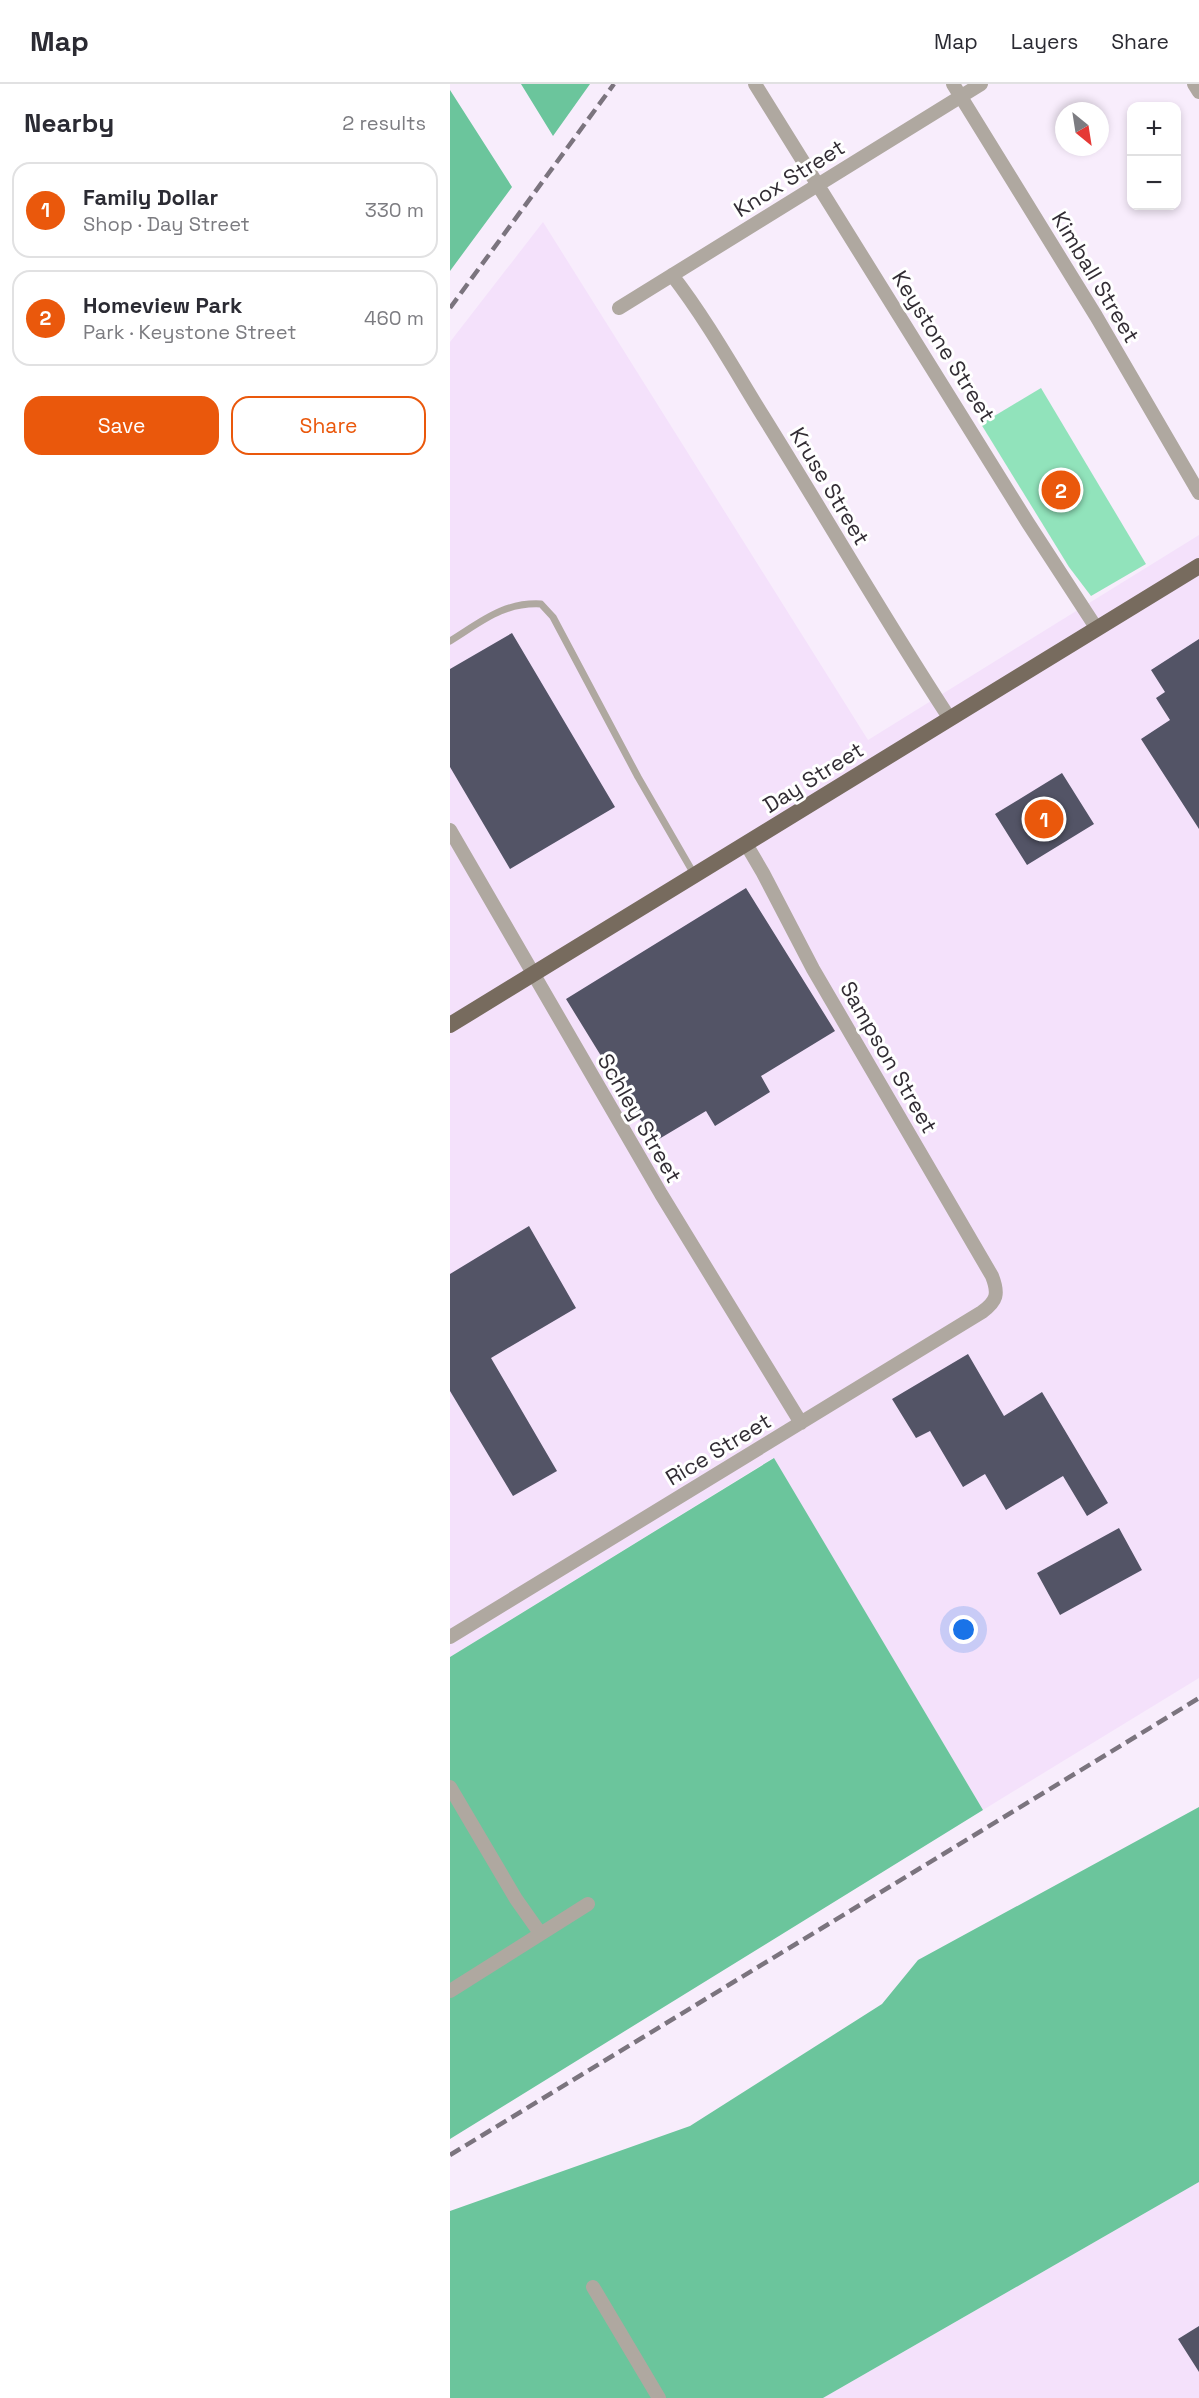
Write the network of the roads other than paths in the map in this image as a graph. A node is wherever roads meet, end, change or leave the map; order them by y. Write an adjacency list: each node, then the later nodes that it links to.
1 (755, 84): 7 (street, Keystone Street)
2 (953, 84): 6 (street, Kimball Street)
3 (981, 84): 6 (street, Knox Street)
4 (1194, 84): 5 (street)
5 (1199, 92)
6 (961, 96): 7 (street, Knox Street); 10 (street, Kimball Street)
7 (818, 184): 8 (street, Knox Street); 12 (street, Keystone Street)
8 (672, 275): 9 (street, Knox Street); 14 (street, Kruse Street)
9 (619, 308)
10 (1199, 493)
11 (1199, 566): 12 (main road, Day Street)
12 (1097, 629): 14 (main road, Day Street)
13 (450, 641): 17 (lane)
14 (950, 719): 16 (main road, Day Street)
15 (450, 830): 18 (street, Schley Street)
16 (746, 844): 17 (main road, Day Street); 20 (street, Sampson Street)
17 (695, 876): 18 (main road, Day Street)
18 (532, 975): 19 (main road, Day Street); 21 (street, Schley Street)
19 (450, 1025)
20 (998, 1290): 21 (street, Rice Street)
21 (801, 1423): 22 (street, Rice Street)
22 (450, 1636)
23 (450, 1787): 25 (street)
24 (588, 1904): 25 (street)
25 (540, 1933): 26 (street)
26 (450, 1991)
27 (593, 2287): 28 (street)
28 (659, 2398)

